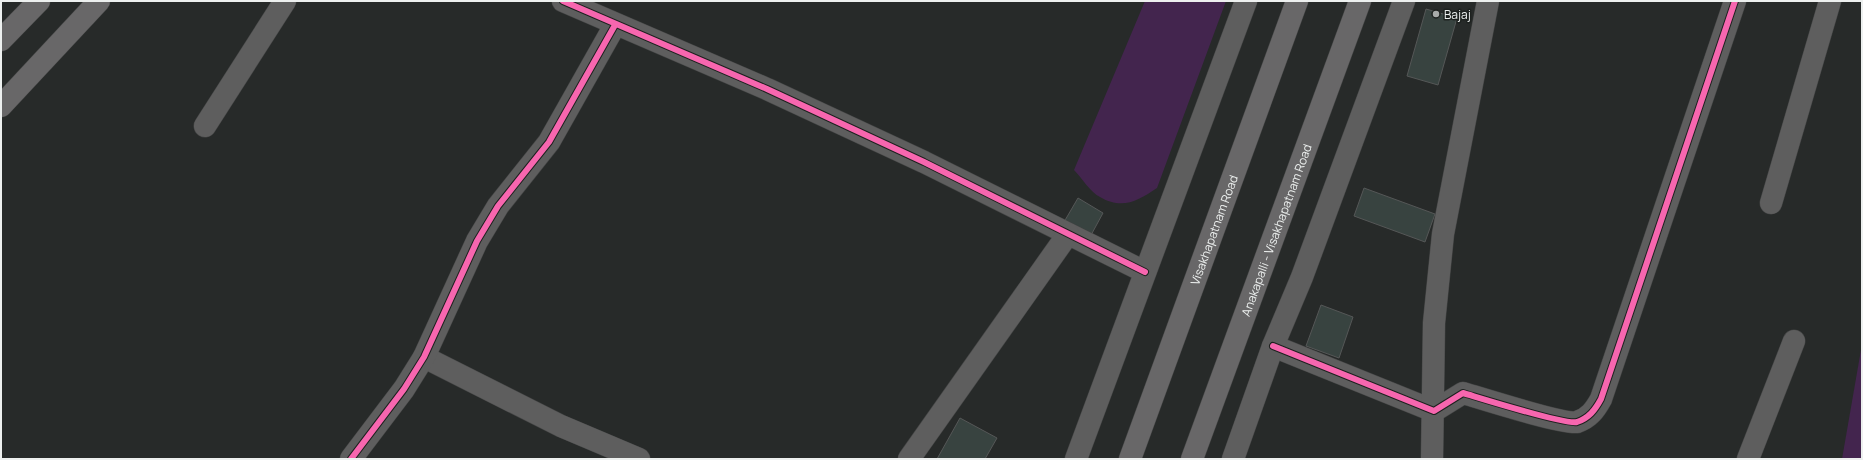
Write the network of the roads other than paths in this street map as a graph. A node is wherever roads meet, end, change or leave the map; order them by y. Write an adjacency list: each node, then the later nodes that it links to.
1 (39, 1): 13 (main road)
2 (98, 1): 14 (main road)
3 (285, 1): 15 (street)
4 (563, 1): 12 (street)
5 (1246, 1): 18 (street)
6 (1297, 1): 27 (main road, Visakhapatnam Road)
7 (1360, 1): 28 (main road, Anakapalli - Visakhapatnam Road)
8 (1404, 1): 20 (street)
9 (1488, 1): 22 (street)
10 (1735, 1): 22 (street)
11 (1830, 1): 16 (street)
12 (616, 25): 17 (street); 21 (street)
13 (1, 40)
14 (1, 106)
15 (205, 126)
16 (1772, 203)
17 (1068, 234): 18 (street); 25 (street)
18 (1145, 272): 26 (street)
19 (1794, 341): 31 (street)
20 (1274, 346): 22 (street); 29 (street)
21 (424, 356): 23 (street); 24 (street)
22 (1434, 411): 30 (street)
23 (351, 459)
24 (640, 459)
25 (909, 459)
26 (1076, 459)
27 (1130, 459)
28 (1192, 459)
29 (1233, 459)
30 (1432, 459)
31 (1748, 459)

